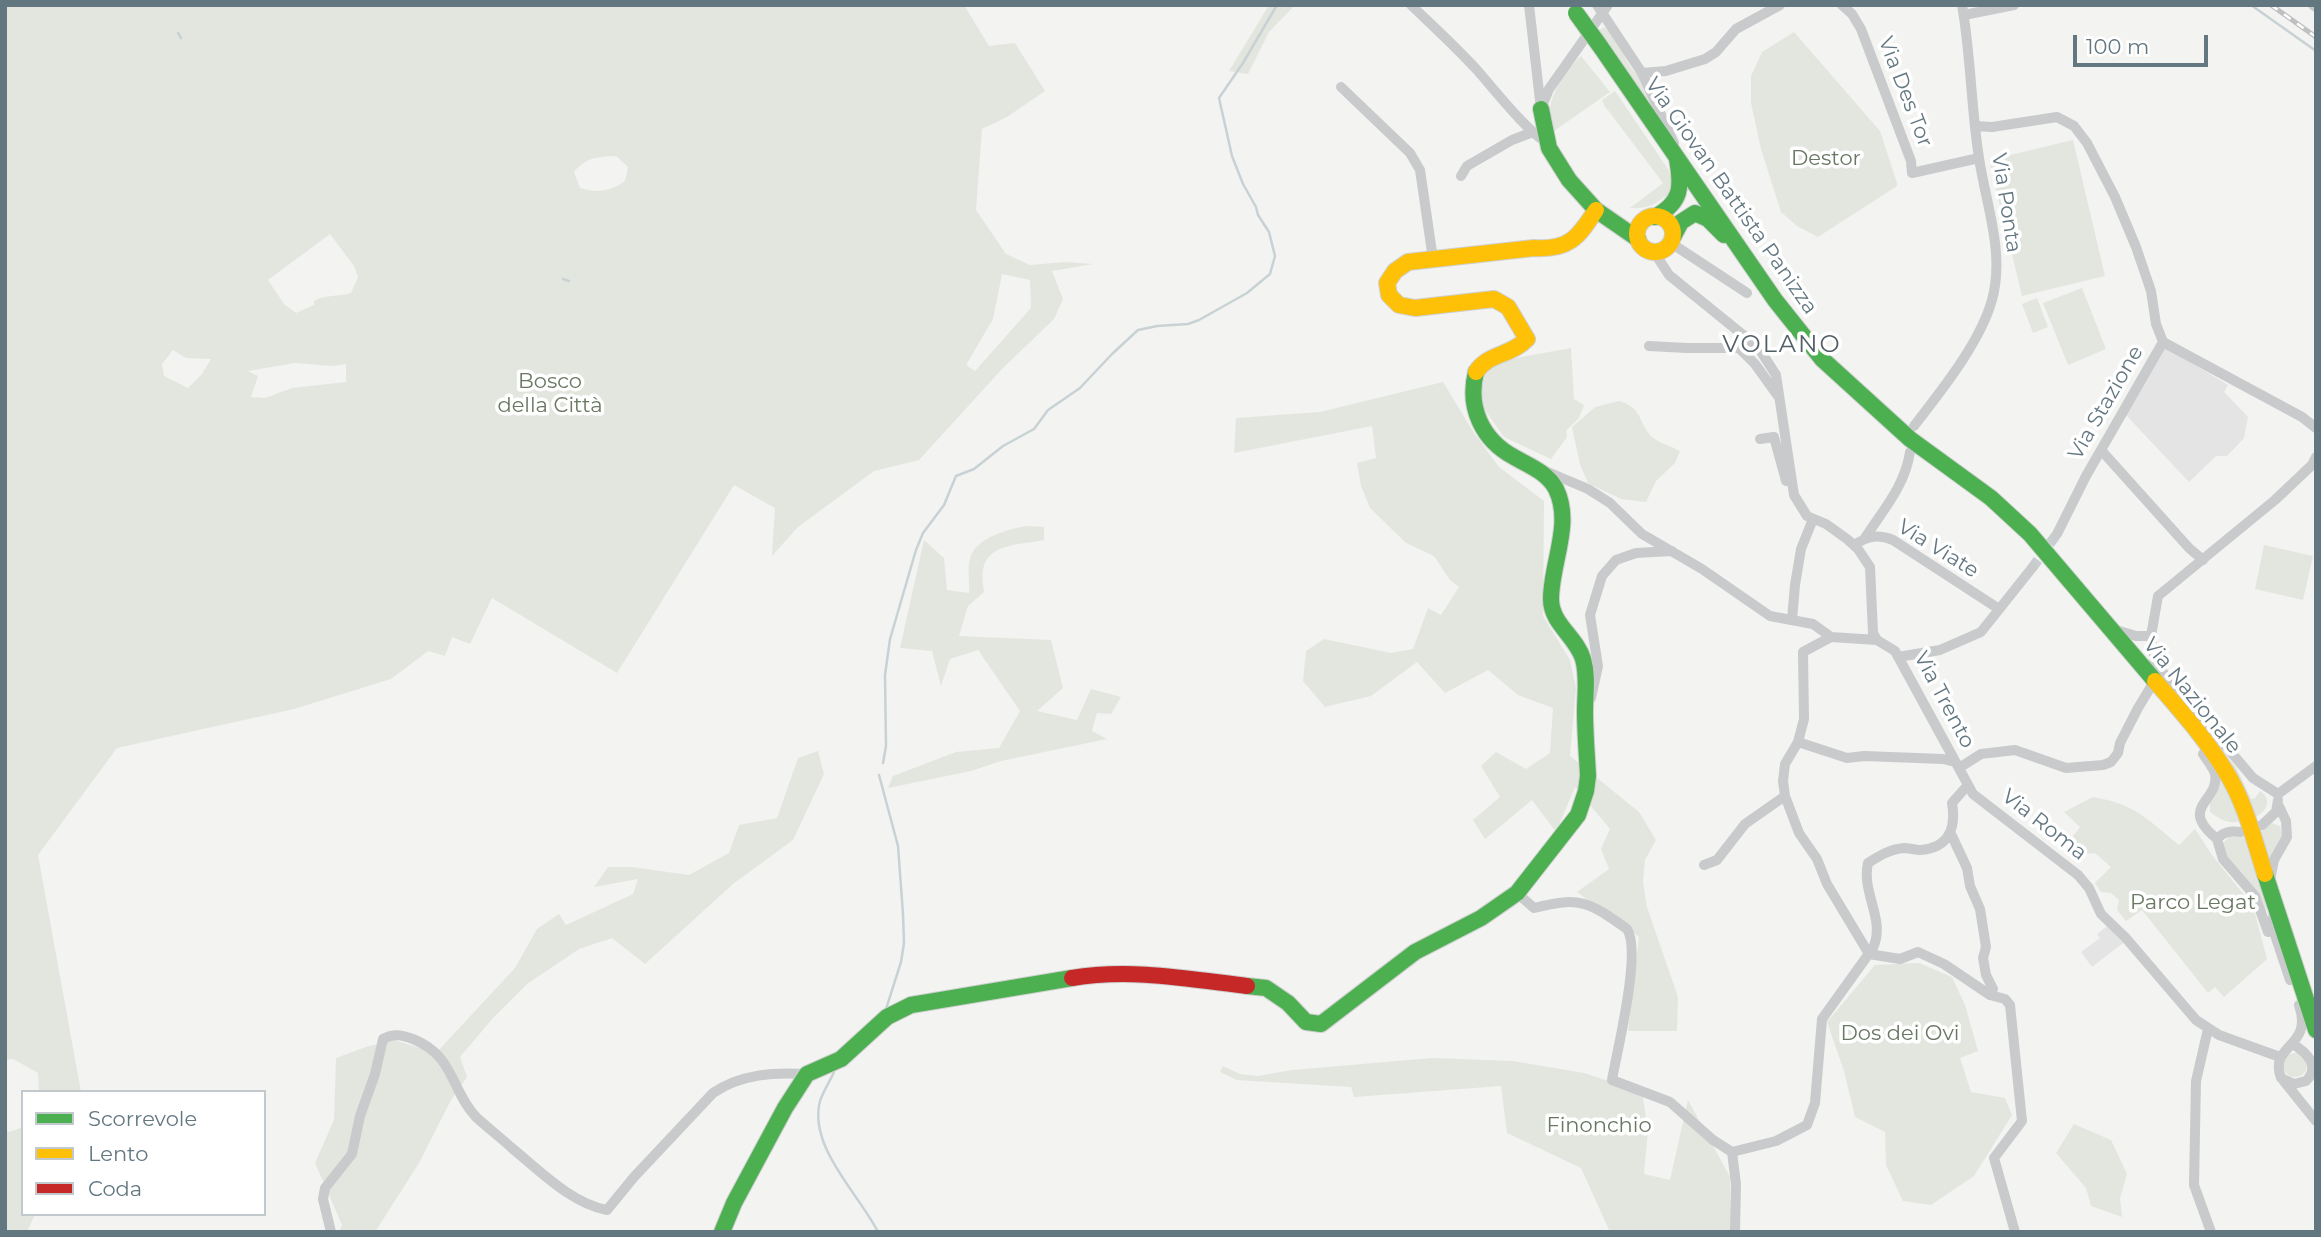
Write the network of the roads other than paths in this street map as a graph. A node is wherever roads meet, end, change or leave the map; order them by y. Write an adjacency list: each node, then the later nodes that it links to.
1 (1410, 5): 15 (street)
2 (1529, 5): 13 (street)
3 (1780, 5): 11 (street)
4 (1842, 5): 17 (street, Via Des Tor)
5 (2014, 5): 8 (street)
6 (1602, 8): 9 (street); 11 (street)
7 (1573, 9): 18 (street, Via Giovan Battista Panizza, bridge)
8 (1963, 10): 14 (street, Via Ponta)
9 (1594, 25)
10 (1585, 38): 13 (street)
11 (1642, 73): 18 (street)
12 (1341, 87): 26 (street)
13 (1541, 109): 16 (street)
14 (1976, 126): 17 (street, Via Ponta); 28 (street, Via Stazione)
15 (1534, 132): 16 (street); 19 (street)
16 (1548, 143): 20 (street)
17 (1979, 158): 31 (street, Via Ponta)
18 (1677, 159): 21 (street); 24 (street, Via Giovan Battista Panizza)
19 (1461, 176)
20 (1602, 215): 21 (street); 22 (street); 26 (street)
21 (1648, 219): 22 (street); 23 (street)
22 (1638, 239): 25 (street)
23 (1672, 240): 24 (street); 25 (street); 27 (street)
24 (1735, 243): 40 (street, Via Giovan Battista Panizza)
25 (1654, 252): 30 (street)
26 (1433, 259): 37 (street)
27 (1747, 293)
28 (2163, 342): 32 (street); 34 (street, Via Stazione)
29 (1650, 346): 30 (street)
30 (1779, 396): 39 (street)
31 (1914, 426)
32 (2316, 429)
33 (1760, 439): 38 (street)
34 (2101, 450): 41 (street, Via Stazione); 45 (street)
35 (1910, 452): 42 (street)
36 (2316, 457): 45 (street)
37 (1528, 463): 44 (street); 55 (street)
38 (1795, 506)
39 (1813, 519): 43 (street); 48 (street)
40 (2030, 534): 49 (street, Via Nazionale)
41 (2057, 534)
42 (1865, 538): 43 (street, Via Viate); 47 (street, Via Viate)
43 (1854, 545): 52 (street)
44 (1672, 551): 48 (street); 55 (street)
45 (2203, 561): 50 (street)
46 (2032, 568): 47 (street)
47 (1999, 609): 53 (street)
48 (1792, 620): 51 (street)
49 (2109, 627): 50 (street); 54 (street, Via Nazionale)
50 (2151, 636): 61 (street)
51 (1830, 637): 52 (street); 57 (street)
52 (1877, 640): 53 (street, Via Trento)
53 (1898, 657): 58 (street, Via Trento)
54 (2155, 680): 56 (street, Via Nazionale); 58 (street)
55 (1585, 710): 70 (street)
56 (2199, 733): 67 (street); 69 (street, Via Nazionale)
57 (1798, 742): 58 (street); 62 (street)
58 (1957, 765): 60 (street, Via Trento)
59 (2313, 772): 61 (street)
60 (1967, 786): 66 (street); 75 (street, Via Roma)
61 (2278, 794): 63 (street)
62 (1785, 796): 68 (street); 72 (street)
63 (2279, 806): 64 (street); 69 (street)
64 (2262, 825)
65 (2241, 832): 67 (street)
66 (1951, 834): 72 (street); 74 (street)
67 (2217, 839): 73 (street)
68 (1704, 865)
69 (2269, 886): 71 (street, Via Nazionale)
70 (1517, 893): 79 (street); 84 (street)
71 (2276, 905): 73 (street); 76 (street, Via Nazionale)
72 (1869, 954): 74 (street); 84 (street)
73 (2292, 986): 77 (street)
74 (1990, 995): 88 (street)
75 (2208, 1029): 78 (street, Via Roma); 89 (street)
76 (2316, 1030)
77 (2293, 1044): 78 (street); 81 (street)
78 (2280, 1057): 80 (street)
79 (807, 1074): 85 (street); 86 (street)
80 (2281, 1078): 81 (street); 82 (street)
81 (2310, 1080): 82 (street)
82 (2303, 1103): 83 (street)
83 (2316, 1121)
84 (1732, 1152): 87 (street)
85 (331, 1232)
86 (722, 1232)
87 (1735, 1232)
88 (2015, 1232)
89 (2211, 1232)

